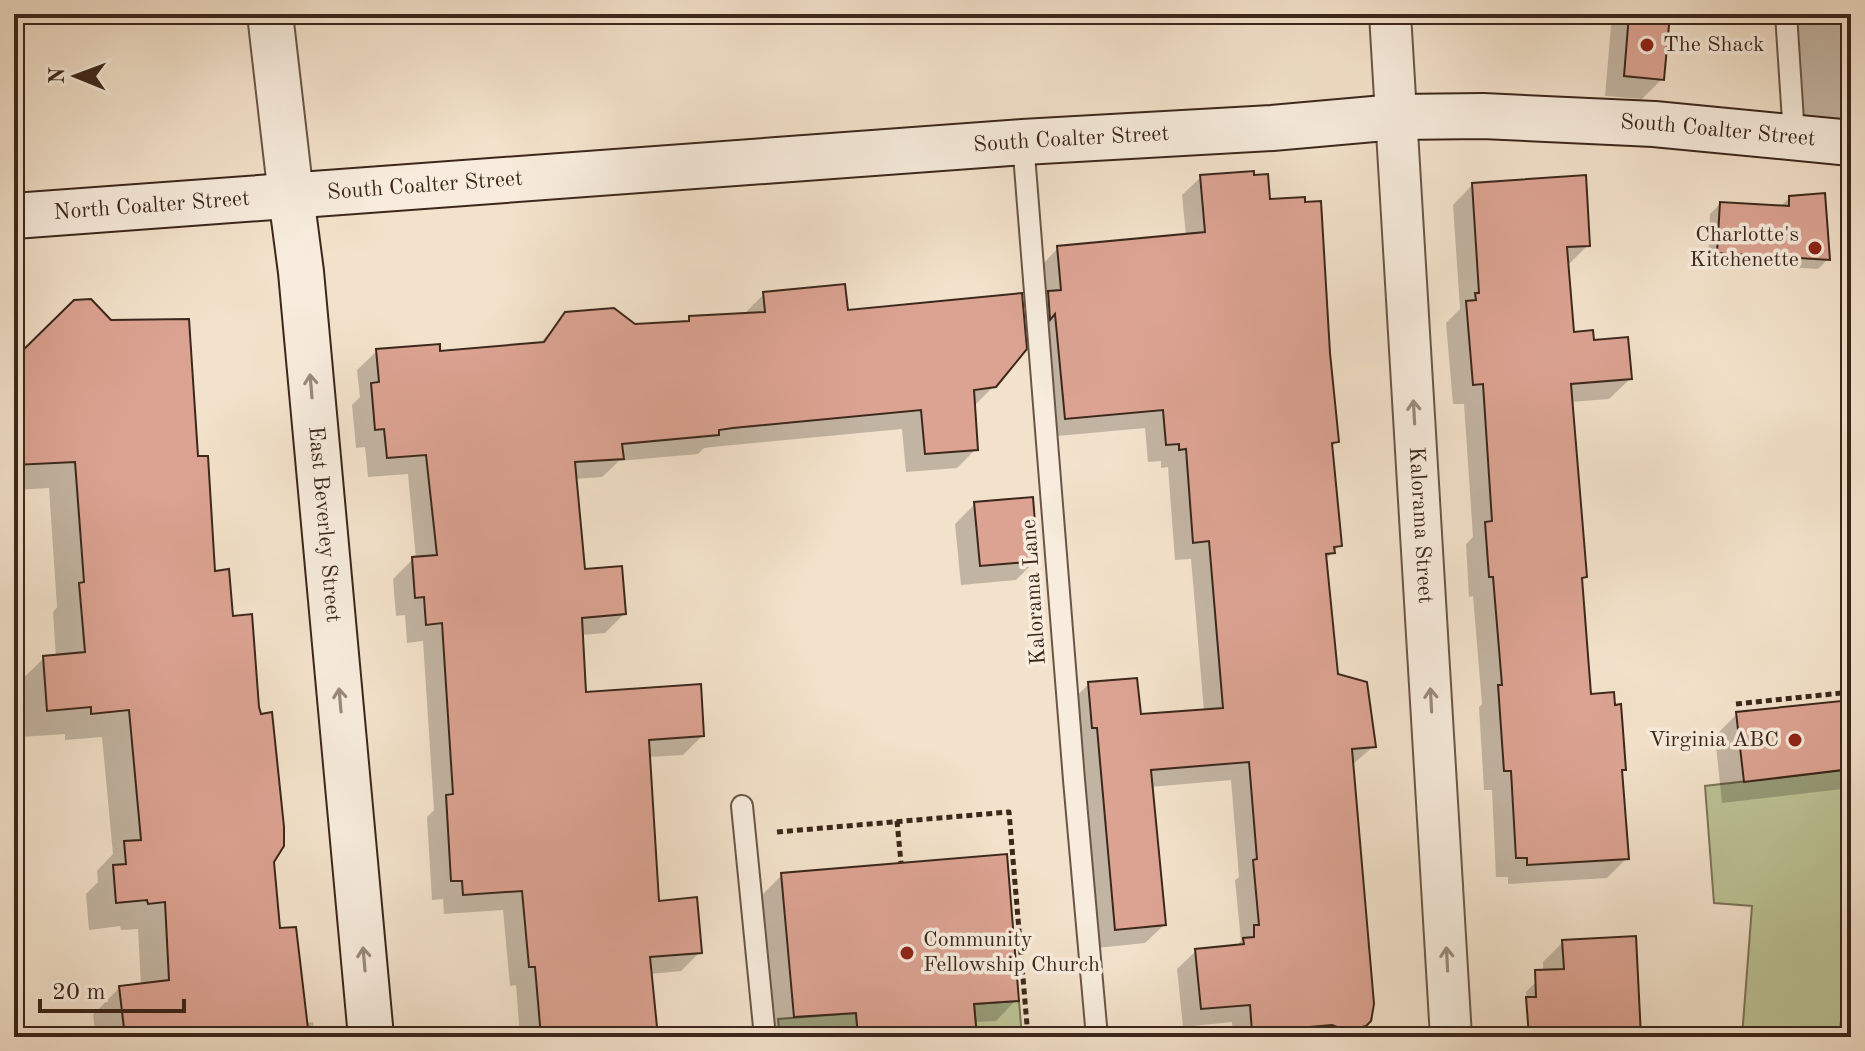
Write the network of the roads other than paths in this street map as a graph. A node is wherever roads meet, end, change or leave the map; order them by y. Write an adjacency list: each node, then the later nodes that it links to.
1 (270, 14): 8 (main road, East Beverley Street)
2 (1390, 14): 4 (street, Kalorama Street)
3 (1786, 14): 5 (lane)
4 (1396, 117): 5 (main road, South Coalter Street); 6 (main road, South Coalter Street); 14 (street, Kalorama Street, one-way to 4)
5 (1794, 136): 7 (main road, South Coalter Street)
6 (1023, 142): 8 (main road, South Coalter Street); 13 (lane, Kalorama Lane)
7 (1851, 143)
8 (291, 196): 9 (main road, North Coalter Street); 11 (main road, East Beverley Street, one-way to 8)
9 (14, 216)
10 (742, 806): 12 (lane)
11 (371, 1037)
12 (765, 1037)
13 (1097, 1037)
14 (1451, 1037)

